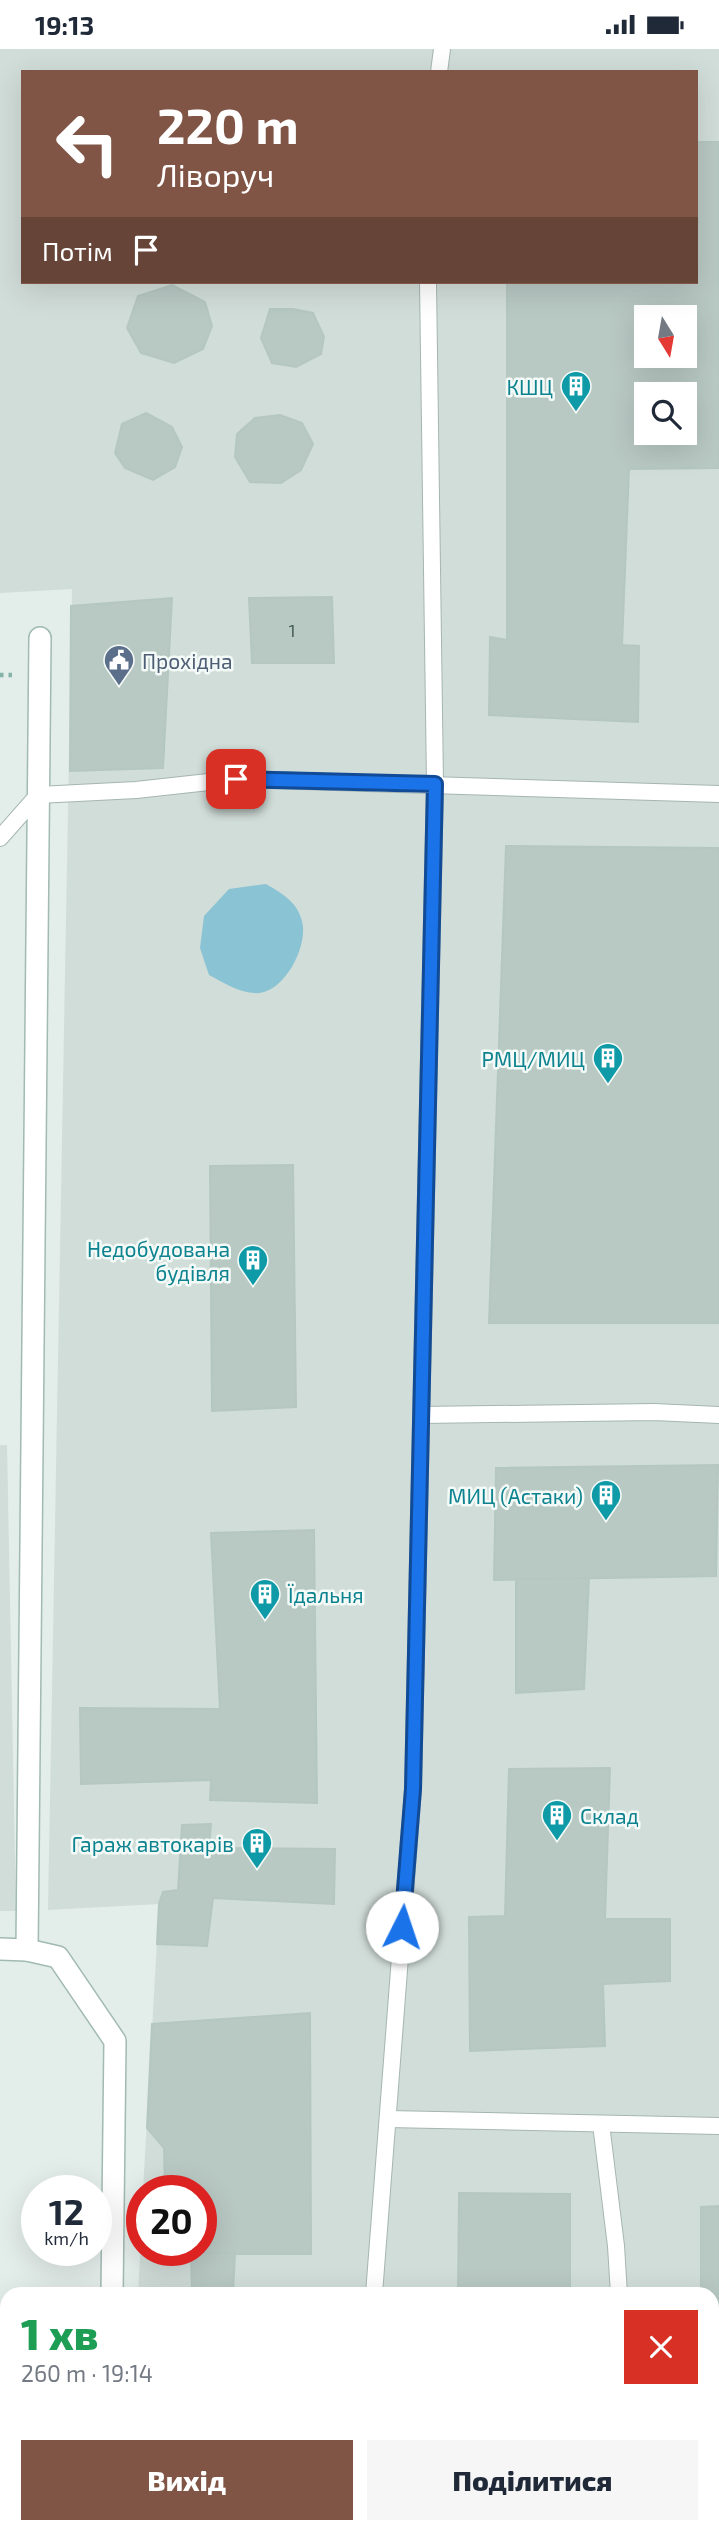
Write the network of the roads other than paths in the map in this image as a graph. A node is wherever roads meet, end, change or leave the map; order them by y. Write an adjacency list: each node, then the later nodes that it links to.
1 (442, 49): 2 (lane)
2 (439, 70)
3 (428, 284): 5 (lane)
4 (40, 638): 7 (street)
5 (435, 784): 6 (lane); 7 (lane); 9 (lane)
6 (719, 794)
7 (38, 795): 8 (lane); 12 (street)
8 (0, 838)
9 (421, 1415): 10 (lane); 13 (lane)
10 (719, 1415)
11 (0, 1949): 12 (street)
12 (27, 1950): 16 (street)
13 (388, 2119): 14 (lane); 17 (lane)
14 (601, 2124): 15 (lane); 18 (lane)
15 (719, 2126)
16 (112, 2287)
17 (375, 2287)
18 (619, 2287)

